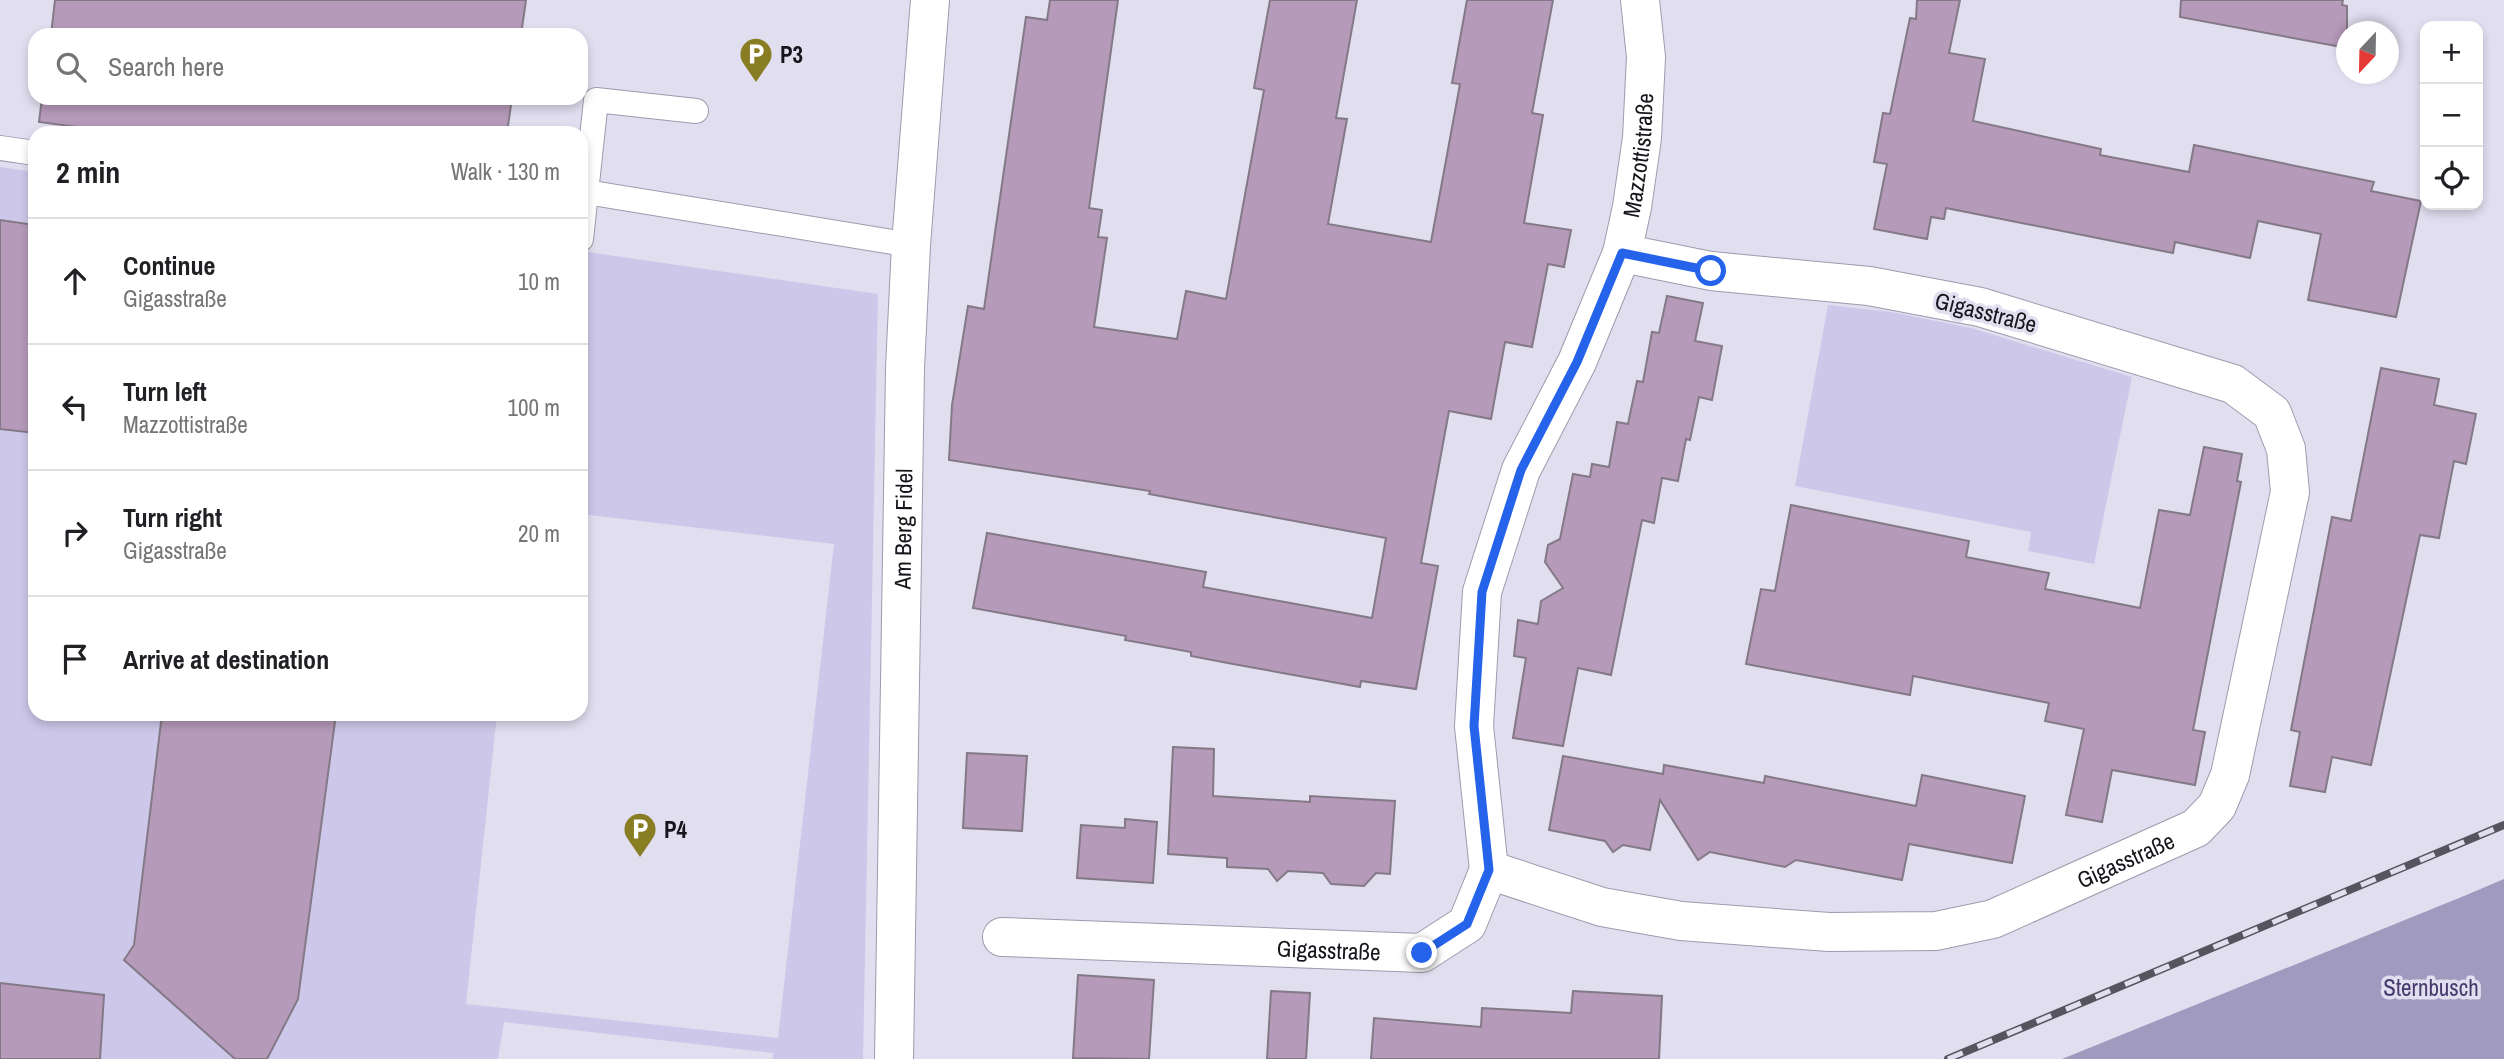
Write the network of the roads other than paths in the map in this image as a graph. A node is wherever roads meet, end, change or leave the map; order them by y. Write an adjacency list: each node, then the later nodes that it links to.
1 (930, 0): 8 (street, Am Berg Fidel)
2 (1640, 0): 9 (street, Mazzottistraße)
3 (696, 111): 6 (lane)
4 (0, 148): 5 (lane)
5 (28, 152)
6 (588, 174)
7 (588, 192): 8 (lane)
8 (911, 245): 12 (street, Am Berg Fidel)
9 (1622, 253): 10 (street, Mazzottistraße); 10 (street, Gigasstraße)
10 (1489, 870): 11 (street, Gigasstraße)
11 (1002, 937)
12 (894, 1059)

